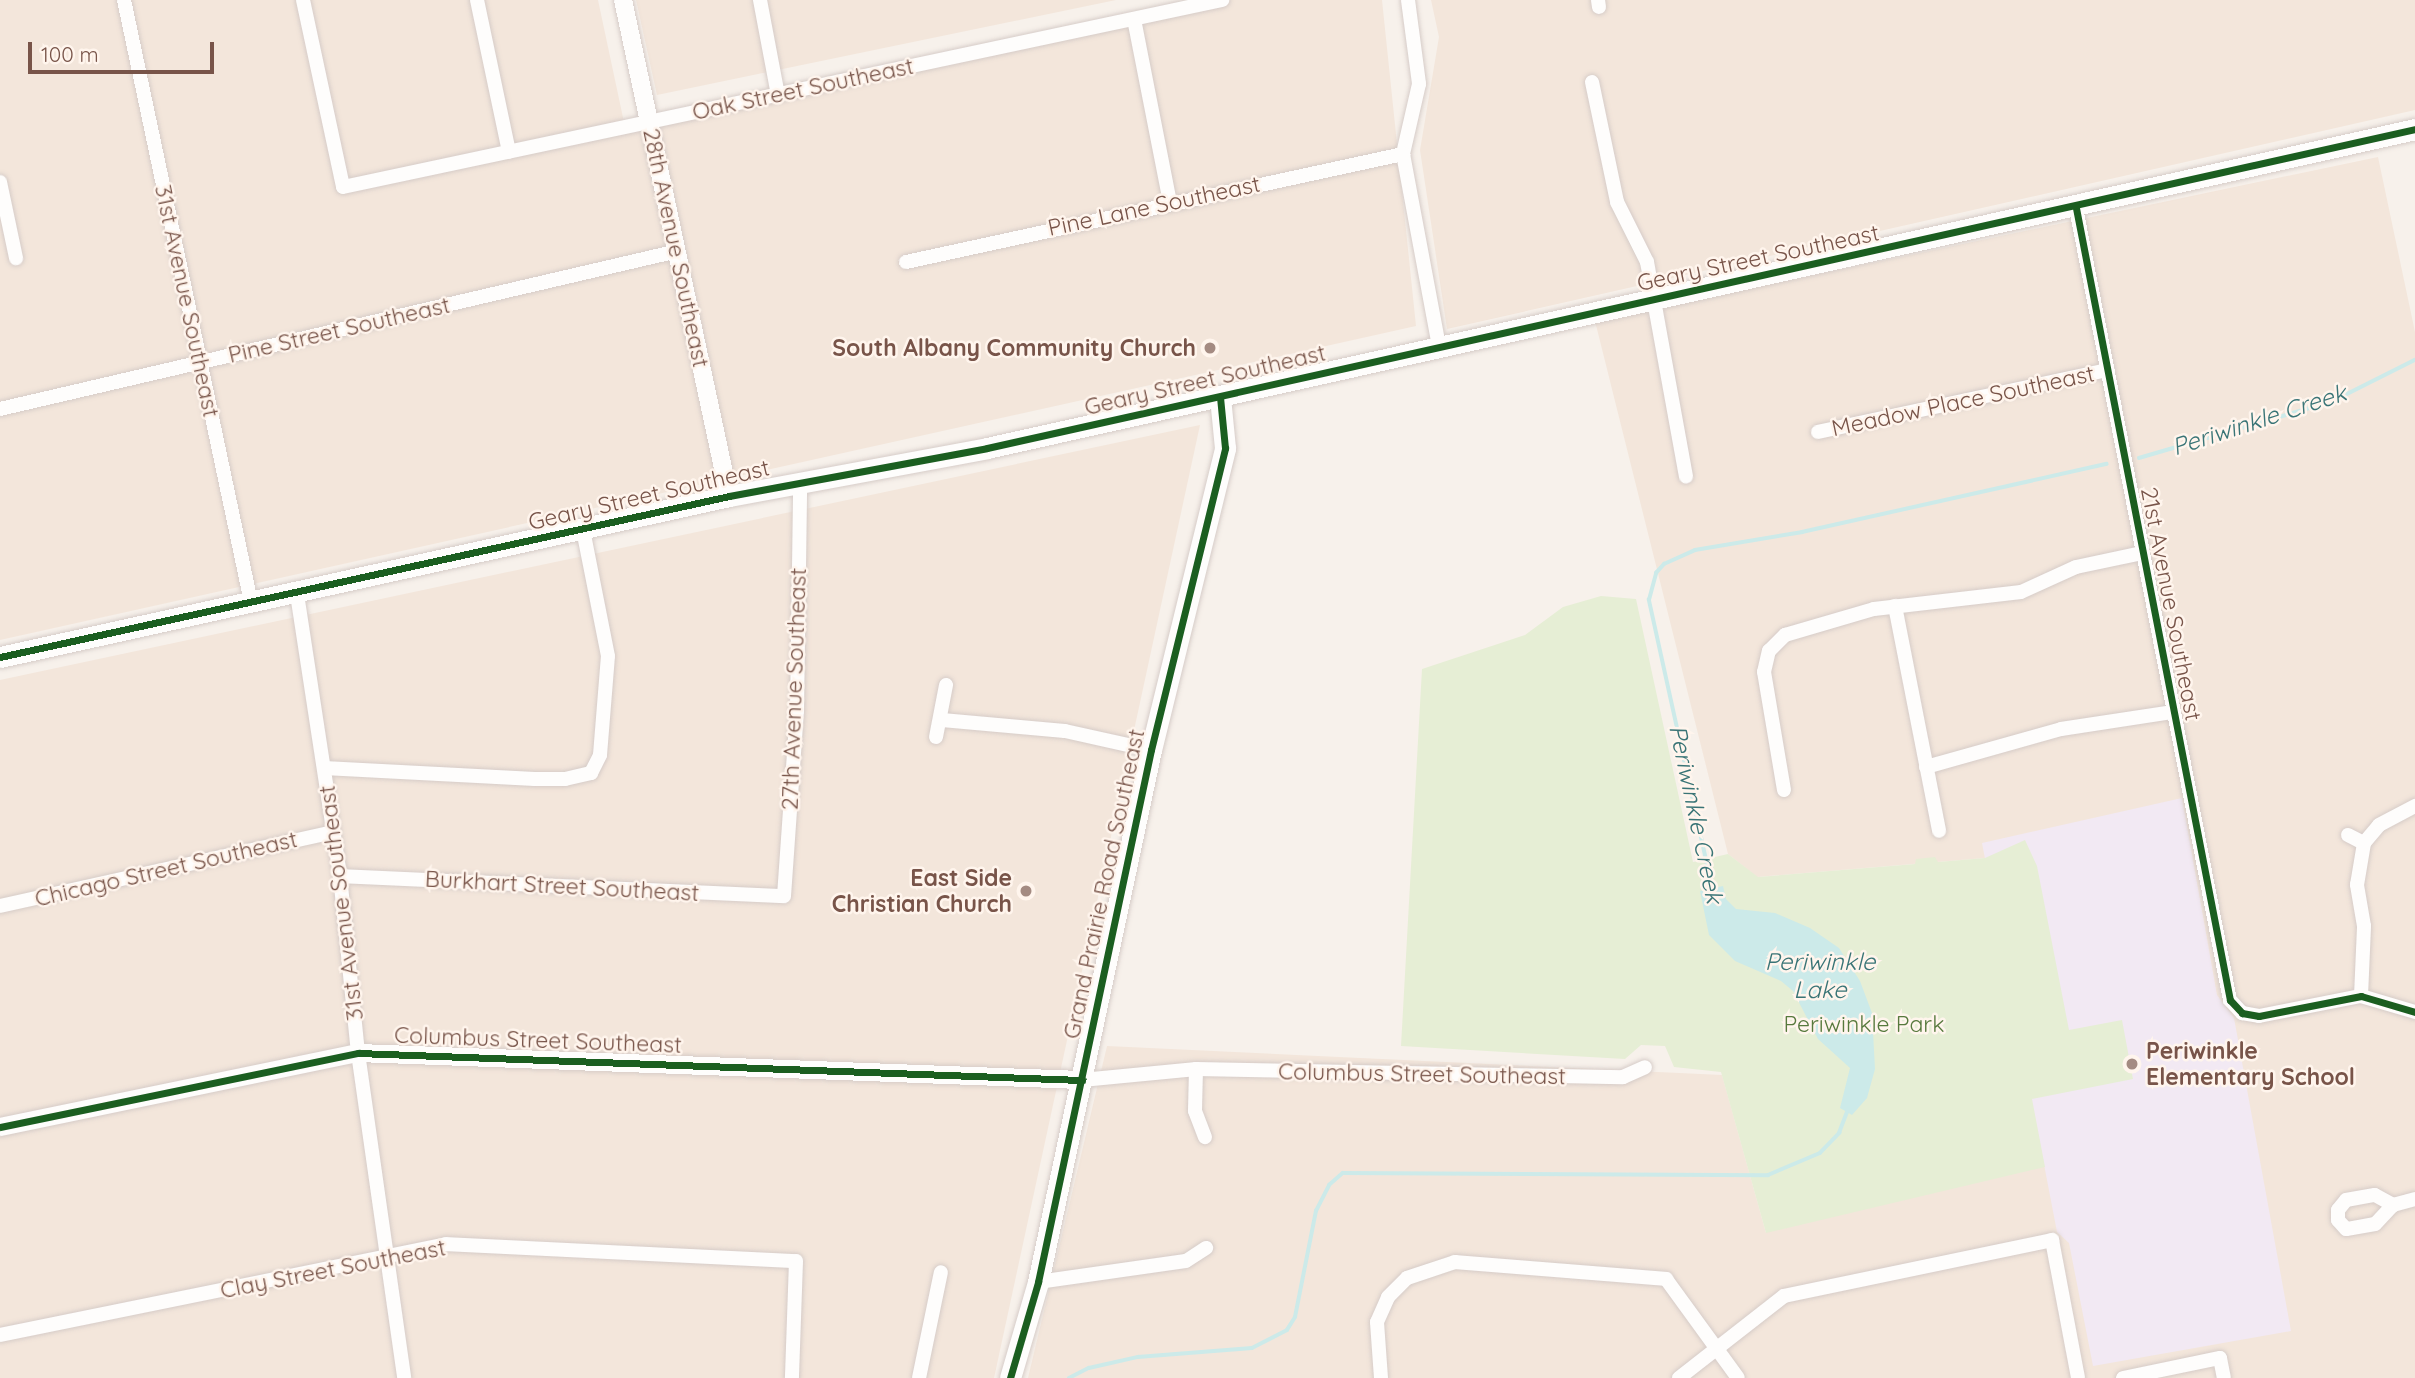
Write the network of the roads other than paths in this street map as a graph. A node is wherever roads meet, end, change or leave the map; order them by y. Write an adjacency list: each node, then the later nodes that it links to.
1 (124, 0): 23 (street, 31st Avenue Southeast)
2 (303, 0): 13 (street, Oak Street Southeast)
3 (477, 0): 13 (street)
4 (623, 0): 11 (street, 28th Avenue Southeast)
5 (760, 0): 10 (street)
6 (1222, 0): 8 (street, Oak Street Southeast)
7 (1408, 0): 14 (street)
8 (1134, 19): 10 (street, Oak Street Southeast); 16 (street)
9 (1592, 82): 21 (street)
10 (778, 94): 11 (street, Oak Street Southeast)
11 (649, 122): 13 (street, Oak Street Southeast); 18 (street, 28th Avenue Southeast)
12 (2415, 129): 17 (main road, Geary Street Southeast)
13 (509, 152)
14 (1404, 154): 16 (street, Pine Lane Southeast); 22 (street)
15 (0, 182): 19 (street)
16 (1170, 202): 20 (street, Pine Lane Southeast)
17 (2076, 208): 21 (main road, Geary Street Southeast); 24 (street, 21st Avenue Southeast)
18 (678, 251): 23 (street, Pine Street Southeast); 30 (street, 28th Avenue Southeast)
19 (16, 258)
20 (906, 262)
21 (1654, 299): 22 (main road, Geary Street Southeast); 28 (street)
22 (1439, 347): 25 (main road, Geary Street Southeast)
23 (201, 361): 26 (street, Pine Street Southeast); 34 (street, 31st Avenue Southeast)
24 (2107, 370): 27 (street, Meadow Place Southeast); 32 (street, 21st Avenue Southeast)
25 (1220, 397): 29 (main road, Geary Street Southeast); 41 (main road, Grand Prairie Road Southeast)
26 (0, 409)
27 (1818, 432)
28 (1686, 476)
29 (800, 481): 30 (main road, Geary Street Southeast); 51 (street, 27th Avenue Southeast)
30 (729, 495): 31 (main road, Geary Street Southeast)
31 (583, 530): 33 (main road, Geary Street Southeast); 43 (street)
32 (2141, 553): 35 (street); 38 (street, 21st Avenue Southeast)
33 (297, 594): 34 (main road, Geary Street Southeast); 43 (street, 31st Avenue Southeast)
34 (251, 602): 36 (main road, Geary Street Southeast)
35 (1895, 606): 42 (street); 44 (street)
36 (0, 657)
37 (946, 685): 39 (street)
38 (2172, 712): 42 (street); 53 (street, 21st Avenue Southeast)
39 (942, 720): 40 (street); 41 (street)
40 (936, 737)
41 (1151, 750): 58 (main road, Grand Prairie Road Southeast)
42 (1926, 767): 46 (street)
43 (324, 768): 47 (street, 31st Avenue Southeast)
44 (1784, 790)
45 (2415, 806): 49 (street)
46 (1939, 831)
47 (333, 832): 50 (street, 31st Avenue Southeast); 52 (street, Chicago Street Southeast)
48 (2348, 835): 49 (street)
49 (2364, 843): 53 (street)
50 (340, 876): 51 (street, Burkhart Street Southeast); 55 (street, 31st Avenue Southeast)
51 (784, 896)
52 (0, 906)
53 (2361, 996): 54 (street)
54 (2415, 1012)
55 (358, 1053): 58 (street, Columbus Street Southeast); 59 (street, Columbus Street Southeast); 64 (street, 31st Avenue Southeast)
56 (1645, 1067): 57 (street, Columbus Street Southeast)
57 (1196, 1069): 58 (street, Columbus Street Southeast); 60 (street)
58 (1082, 1080): 66 (main road, Grand Prairie Road Southeast)
59 (0, 1127)
60 (1205, 1137)
61 (2415, 1199): 62 (street)
62 (2393, 1205)
63 (1206, 1248): 66 (street)
64 (389, 1257): 67 (street, Clay Street Southeast); 69 (street, 31st Avenue Southeast); 70 (street, Clay Street Southeast)
65 (941, 1272): 71 (street)
66 (1038, 1282): 72 (main road, Grand Prairie Road Southeast)
67 (0, 1335)
68 (1718, 1350): 73 (street); 74 (street); 75 (street); 76 (street)
69 (404, 1378)
70 (792, 1378)
71 (919, 1378)
72 (1010, 1378)
73 (1381, 1378)
74 (1679, 1378)
75 (1738, 1378)
76 (2078, 1378)
77 (2123, 1378): 78 (street)
78 (2224, 1378)

